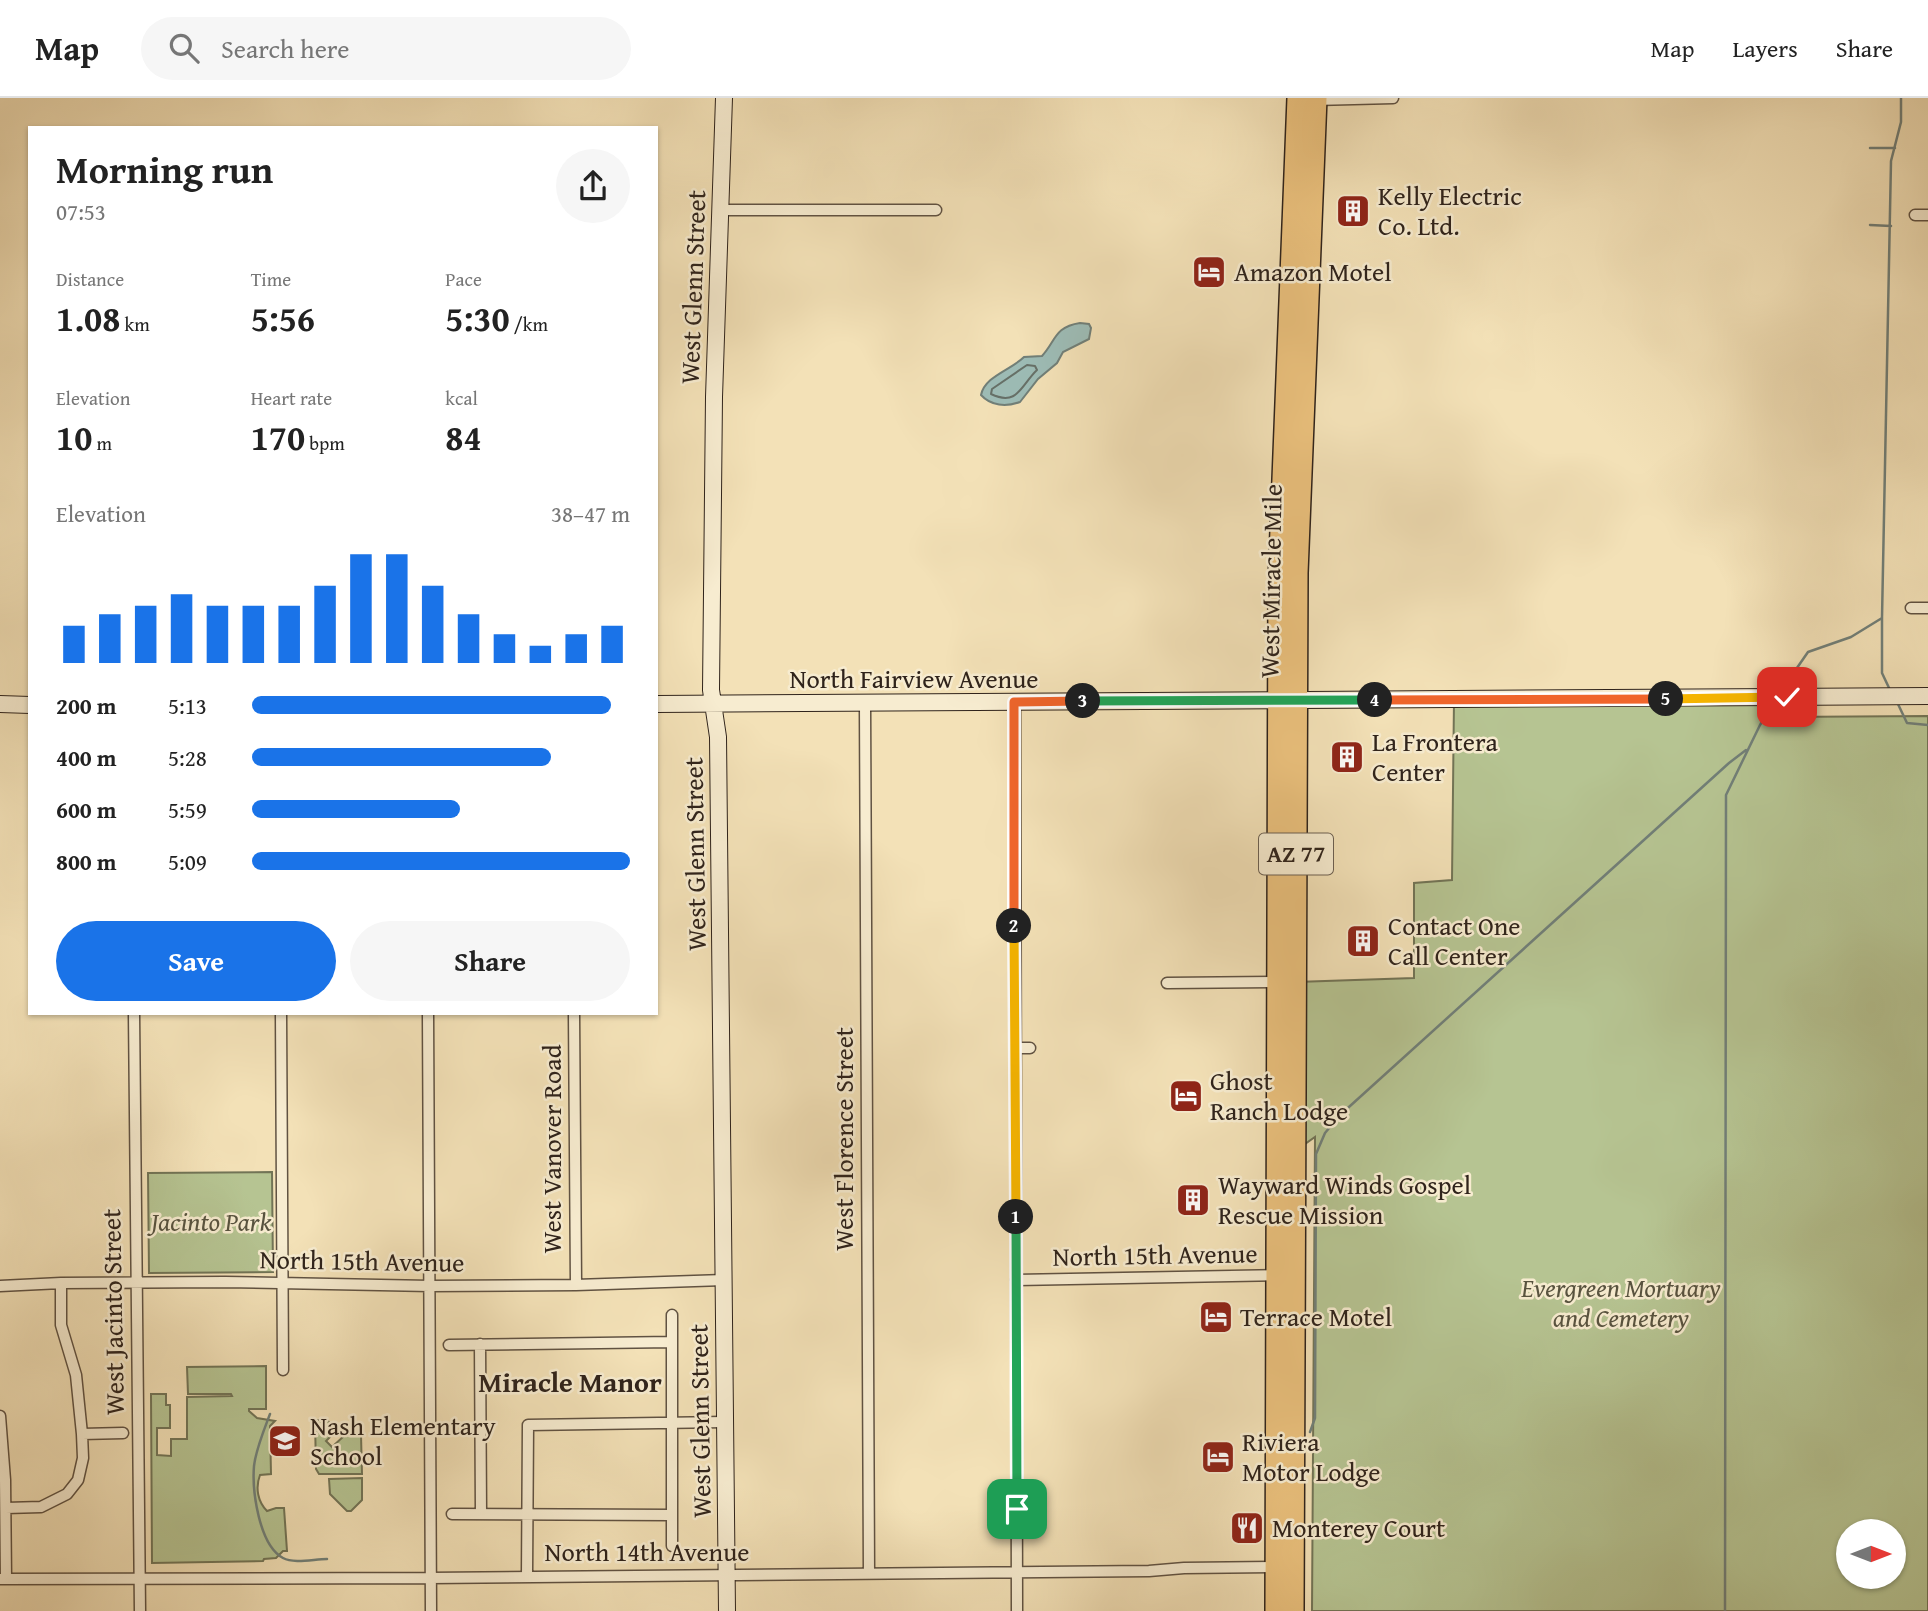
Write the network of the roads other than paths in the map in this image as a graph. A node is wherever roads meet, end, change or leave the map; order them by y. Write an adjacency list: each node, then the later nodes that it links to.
1 (724, 98): 4 (street, West Glenn Street)
2 (1393, 98): 3 (street)
3 (1307, 99): 8 (highway, West Miracle Mile / AZ 77); 9 (highway, West Miracle Mile / AZ 77)
4 (721, 210): 5 (street); 17 (street, West Glenn Street)
5 (936, 210)
6 (1915, 215): 7 (street)
7 (1928, 215)
8 (1289, 289): 9 (highway); 13 (highway, West Miracle Mile / AZ 77)
9 (1303, 406): 13 (highway, West Miracle Mile / AZ 77)
10 (1911, 608): 11 (street)
11 (1928, 608)
12 (1928, 696): 13 (street, North Fairview Avenue)
13 (1288, 700): 14 (street, North Fairview Avenue); 20 (highway, West Miracle Mile / AZ 77)
14 (1014, 702): 18 (street, North Fairview Avenue); 26 (street)
15 (0, 704): 19 (street)
16 (658, 704): 17 (street, North Fairview Avenue)
17 (714, 704): 18 (street, North Fairview Avenue); 31 (street, West Glenn Street)
18 (865, 704): 58 (street, West Florence Street)
19 (28, 705)
20 (1287, 982): 21 (street); 30 (highway, West Miracle Mile / AZ 77)
21 (1167, 984)
22 (134, 1015): 33 (street, West Jacinto Street)
23 (281, 1015): 34 (street)
24 (428, 1015): 38 (street)
25 (574, 1015): 36 (street, West Vanover Road)
26 (1015, 1048): 27 (street); 28 (street)
27 (1030, 1048)
28 (1015, 1148): 29 (street); 32 (street)
29 (1028, 1148)
30 (1286, 1275): 32 (street, North 15th Avenue); 55 (highway, West Miracle Mile / AZ 77)
31 (724, 1280): 36 (street, North 15th Avenue); 45 (street, West Glenn Street)
32 (1016, 1280): 56 (street)
33 (136, 1282): 34 (street, North 15th Avenue); 35 (street, North 15th Avenue); 60 (street, West Jacinto Street)
34 (282, 1282): 38 (street, North 15th Avenue); 43 (street)
35 (61, 1283): 37 (street, North 15th Avenue); 48 (street)
36 (576, 1285): 38 (street, North 15th Avenue)
37 (0, 1286)
38 (430, 1286): 61 (street)
39 (672, 1315): 40 (street)
40 (672, 1342): 41 (street); 46 (street)
41 (480, 1344): 42 (street); 51 (street)
42 (449, 1345)
43 (284, 1370)
44 (0, 1416): 49 (street)
45 (724, 1422): 46 (street); 57 (street, West Glenn Street)
46 (671, 1423): 52 (street); 53 (street)
47 (123, 1433): 48 (street)
48 (82, 1434): 49 (street)
49 (6, 1508): 62 (street)
50 (452, 1514): 51 (street)
51 (481, 1514): 52 (street)
52 (527, 1514): 53 (street); 59 (street)
53 (671, 1515): 54 (street)
54 (671, 1546)
55 (1285, 1567): 56 (street, North 14th Avenue); 67 (highway, West Miracle Mile / AZ 77); 68 (highway, West Miracle Mile / AZ 77)
56 (1017, 1573): 58 (street, North 14th Avenue); 66 (street)
57 (726, 1574): 58 (street, North 14th Avenue); 59 (street, North 14th Avenue); 65 (street, West Glenn Street)
58 (869, 1574)
59 (527, 1576): 61 (street, North 14th Avenue)
60 (140, 1577): 61 (street, North 14th Avenue); 62 (street, North 14th Avenue); 63 (street, West Jacinto Street)
61 (430, 1578): 64 (street)
62 (3, 1579)
63 (140, 1611)
64 (431, 1611)
65 (727, 1611)
66 (1017, 1611)
67 (1276, 1611)
68 (1293, 1611)

